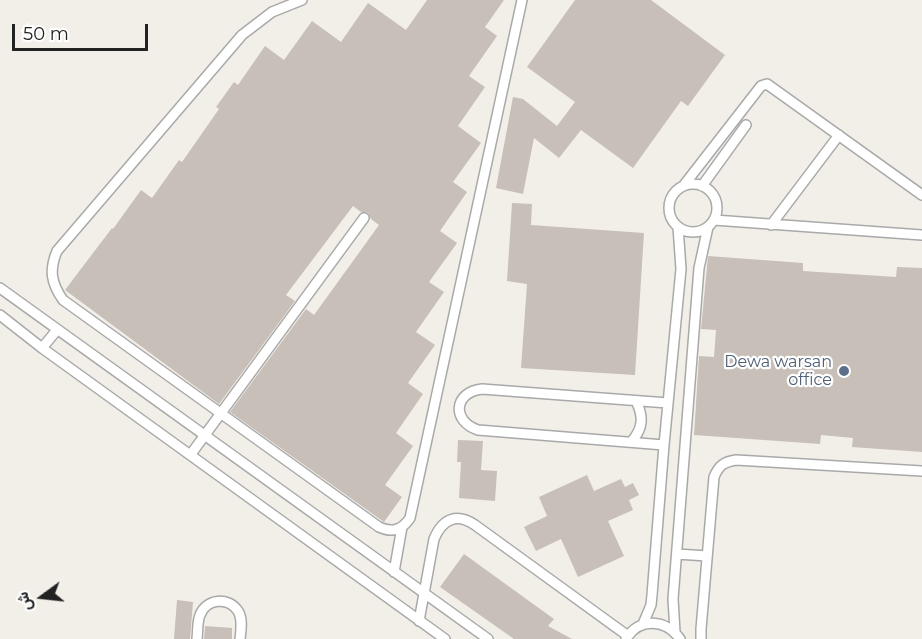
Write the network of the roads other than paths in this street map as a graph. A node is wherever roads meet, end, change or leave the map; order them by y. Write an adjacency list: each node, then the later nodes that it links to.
1 (302, 0): 19 (lane)
2 (522, 0): 25 (lane)
3 (746, 125): 6 (lane)
4 (839, 135): 5 (lane); 7 (lane); 10 (lane)
5 (684, 185): 6 (lane); 11 (lane)
6 (702, 186): 9 (lane)
7 (922, 195)
8 (364, 218): 19 (lane)
9 (711, 223): 10 (lane); 11 (lane); 26 (lane)
10 (771, 225): 12 (lane)
11 (678, 227): 18 (lane)
12 (922, 236)
13 (0, 288): 15 (lane)
14 (0, 315): 16 (lane)
15 (57, 330): 16 (lane); 20 (lane)
16 (42, 348): 23 (lane)
17 (636, 401): 18 (lane); 21 (lane); 21 (lane)
18 (668, 404): 22 (lane)
19 (221, 414): 20 (lane); 25 (lane)
20 (205, 435): 23 (lane); 28 (lane)
21 (631, 442): 22 (lane)
22 (664, 445): 31 (lane)
23 (191, 454): 30 (lane)
24 (922, 471): 27 (lane)
25 (402, 527): 28 (lane)
26 (677, 554): 27 (lane); 32 (lane)
27 (707, 556): 38 (lane)
28 (394, 572): 29 (lane)
29 (424, 592): 30 (lane); 33 (lane); 37 (lane)
30 (419, 621): 36 (lane)
31 (643, 624): 32 (lane); 33 (lane)
32 (678, 635)
33 (627, 638)
34 (197, 639): 35 (lane)
35 (240, 639)
36 (446, 639)
37 (488, 639)
38 (701, 639)

